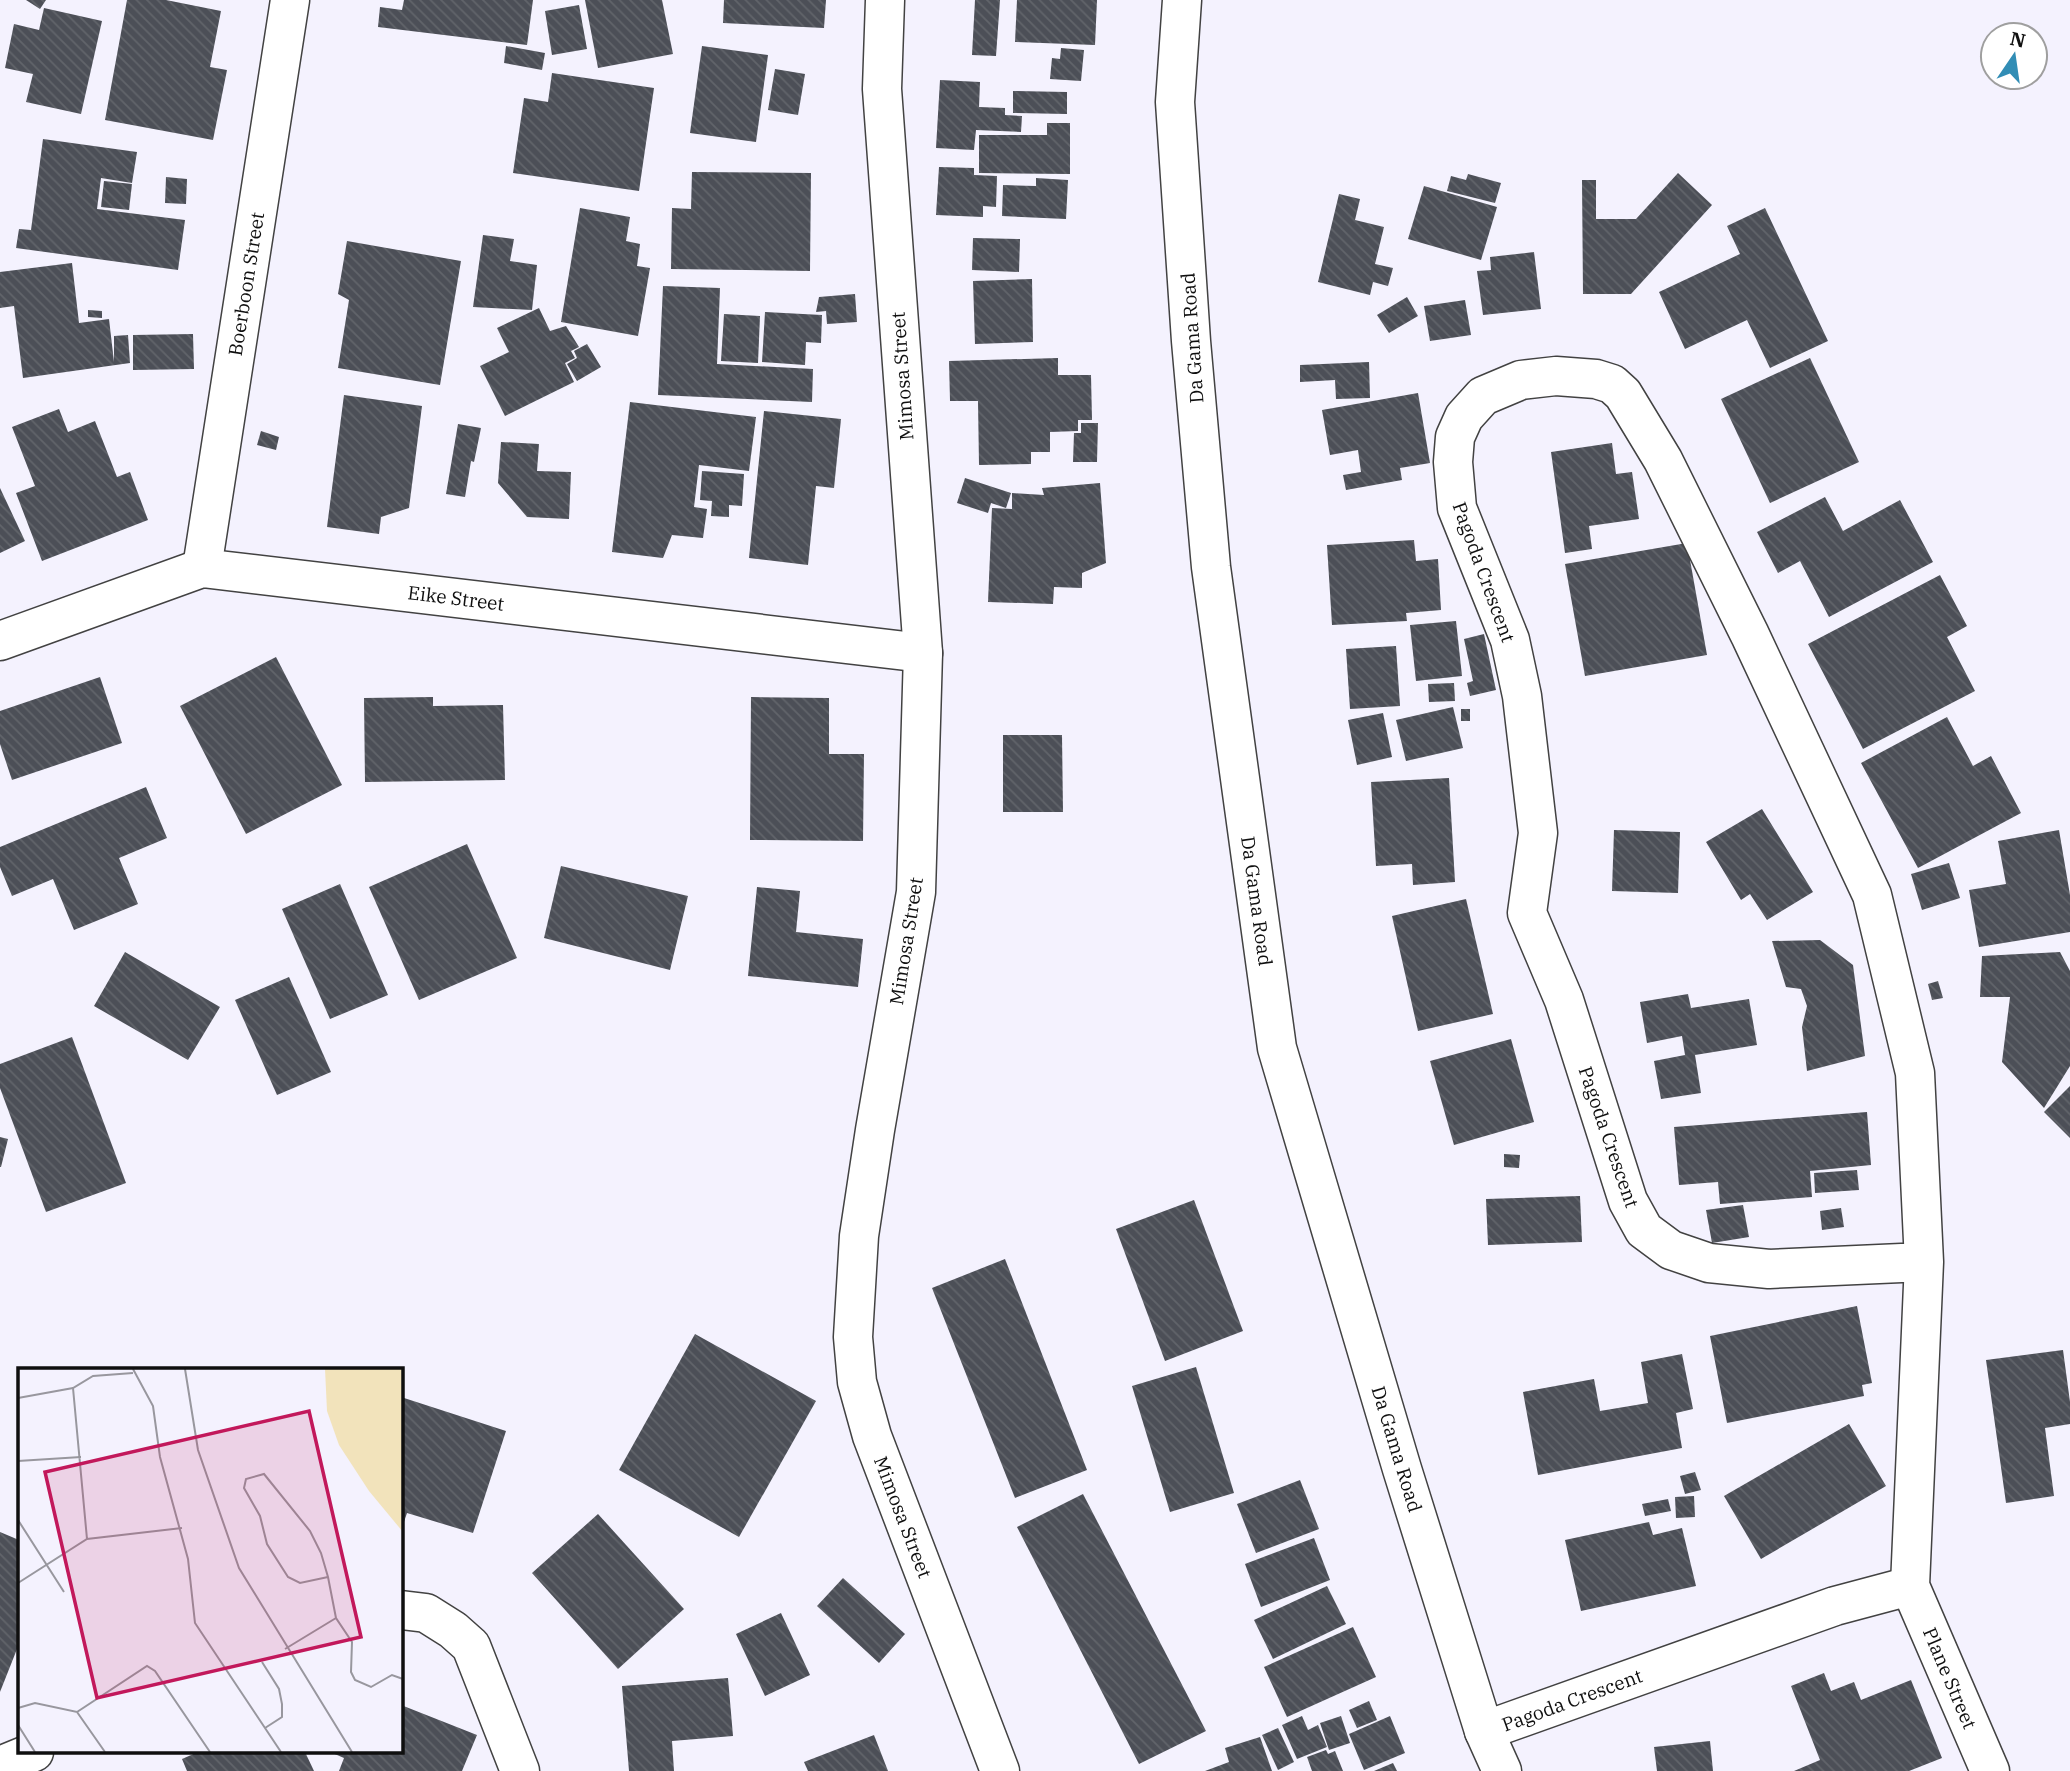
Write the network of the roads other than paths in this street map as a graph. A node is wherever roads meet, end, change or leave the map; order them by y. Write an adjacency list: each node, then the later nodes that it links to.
1 (290, 0): 4 (street, Boerboon Street)
2 (885, 0): 6 (street, Mimosa Street)
3 (1182, 0): 10 (street, Da Gama Road)
4 (202, 568): 5 (street, Eike Street); 6 (street, Eike Street)
5 (0, 641)
6 (923, 653): 14 (street, Mimosa Street)
7 (1924, 1262): 7 (street, Pagoda Crescent); 8 (street, Pagoda Crescent)
8 (1910, 1586): 10 (street, Pagoda Crescent); 16 (street, Plane Street)
9 (402, 1610): 13 (street)
10 (1484, 1731): 15 (street, Da Gama Road)
11 (29, 1754): 12 (street)
12 (0, 1766)
13 (520, 1771)
14 (1000, 1771)
15 (1502, 1771)
16 (1990, 1771)

